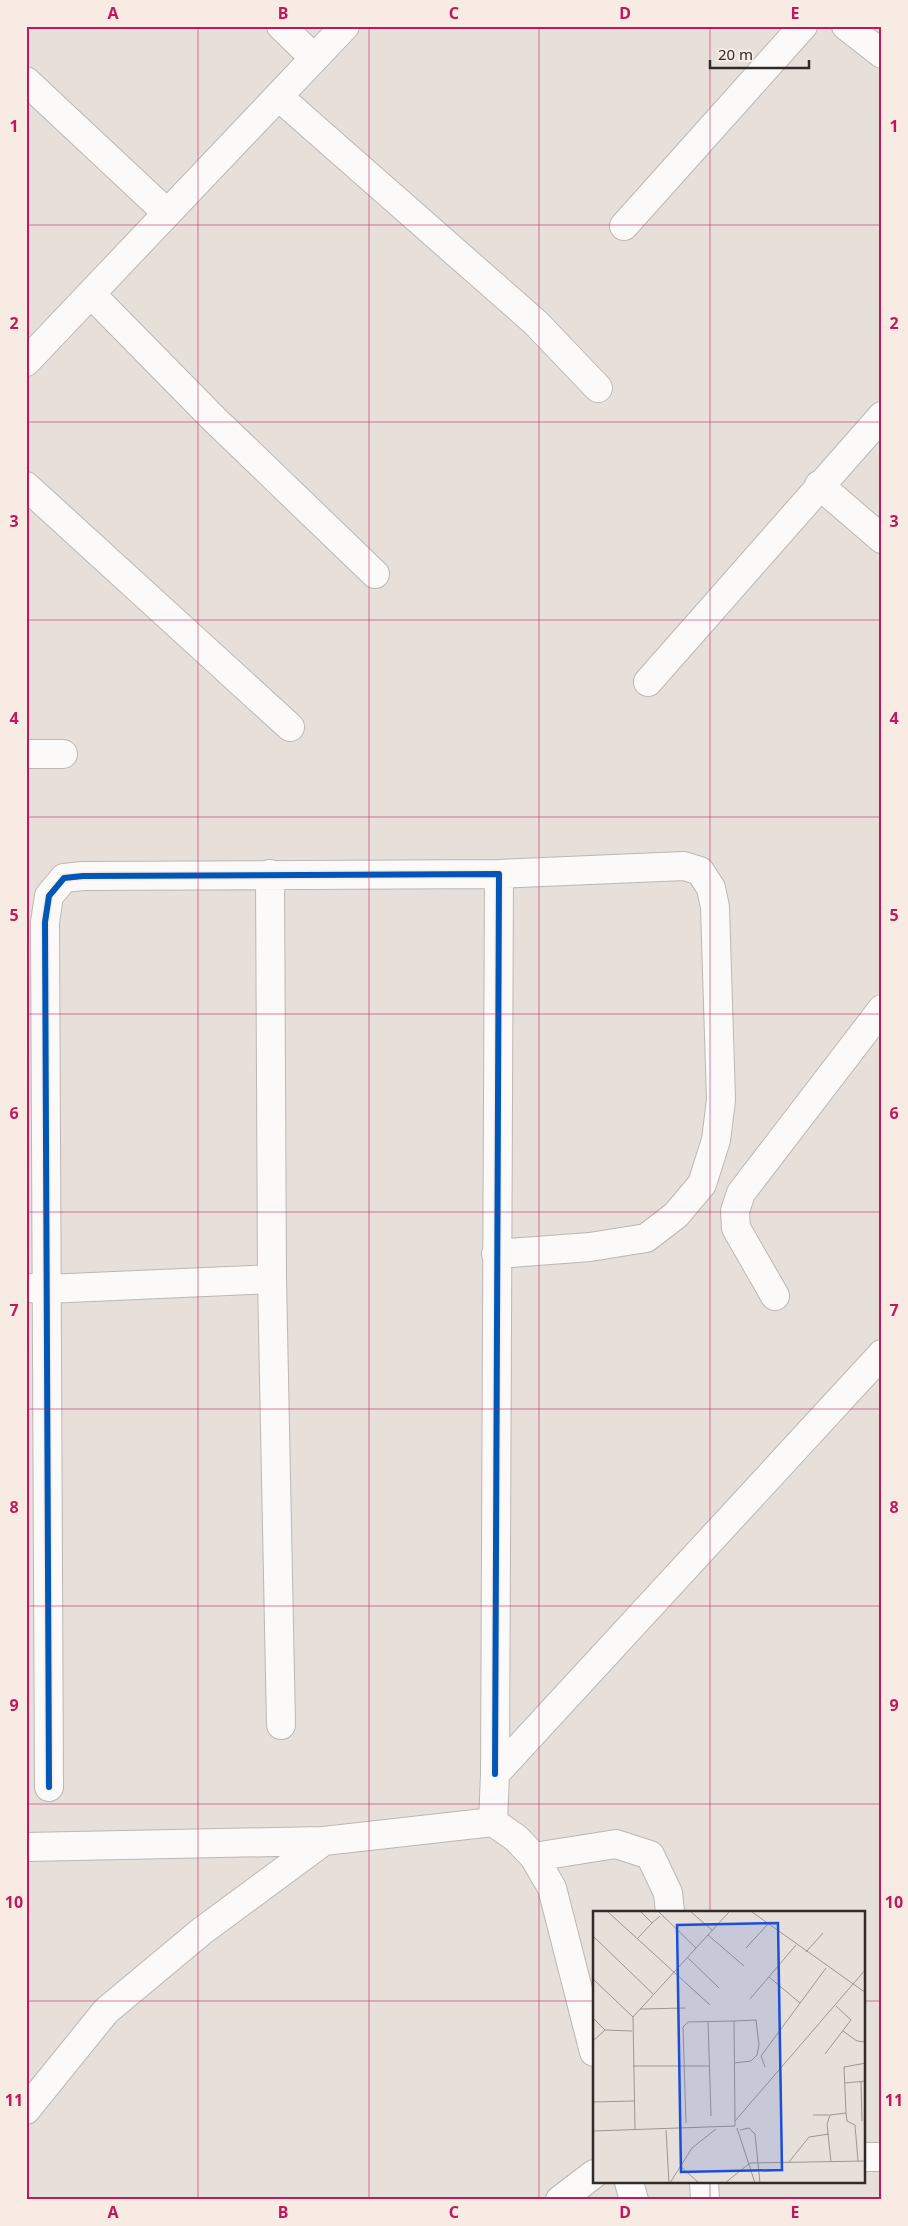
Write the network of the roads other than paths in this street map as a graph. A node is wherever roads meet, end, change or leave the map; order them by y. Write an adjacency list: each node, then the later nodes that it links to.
1 (281, 26): 6 (street)
2 (345, 26): 6 (street)
3 (803, 26): 10 (street)
4 (846, 26): 5 (street)
5 (882, 54)
6 (314, 58): 8 (street)
7 (26, 81): 9 (street)
8 (279, 98): 9 (street); 13 (street)
9 (167, 213): 11 (street)
10 (624, 226)
11 (91, 294): 12 (street); 18 (street)
12 (26, 362)
13 (598, 388)
14 (882, 416): 16 (street)
15 (26, 486): 20 (street)
16 (819, 486): 17 (street); 19 (street)
17 (882, 539)
18 (375, 574)
19 (648, 682)
20 (290, 727)
21 (26, 754): 22 (street)
22 (63, 754)
23 (270, 874): 24 (street); 27 (street); 28 (street)
24 (499, 874): 26 (street); 26 (street)
25 (882, 1009): 29 (street)
26 (496, 1254): 32 (street)
27 (272, 1279): 28 (street); 31 (street)
28 (37, 1288): 33 (street)
29 (775, 1296)
30 (882, 1354): 32 (street)
31 (280, 1724)
32 (495, 1774): 34 (street)
33 (49, 1787)
34 (493, 1822): 35 (street); 37 (street)
35 (324, 1841): 36 (street); 40 (street)
36 (26, 1847)
37 (534, 1857): 38 (street); 39 (street)
38 (670, 1911)
39 (593, 2048)
40 (26, 2110)
41 (866, 2157): 42 (street)
42 (882, 2157)
43 (593, 2175): 46 (street)
44 (630, 2184): 47 (street)
45 (704, 2184): 48 (street)
46 (560, 2200)
47 (634, 2200)
48 (706, 2200)

